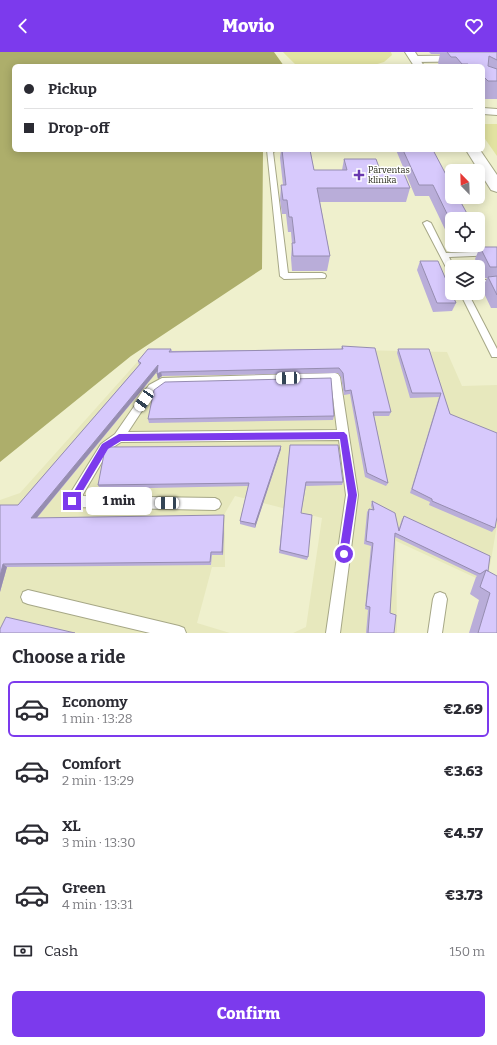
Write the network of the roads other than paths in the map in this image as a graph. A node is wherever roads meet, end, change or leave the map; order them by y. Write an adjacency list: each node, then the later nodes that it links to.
1 (476, 52): 3 (street)
2 (418, 58): 5 (street)
3 (483, 58): 4 (street); 5 (street)
4 (497, 58)
5 (466, 60)
6 (485, 111): 7 (street)
7 (497, 112)
8 (270, 152): 15 (lane)
9 (474, 152): 10 (main road)
10 (497, 187)
11 (426, 223): 13 (lane)
12 (497, 253): 13 (lane)
13 (444, 255): 14 (lane)
14 (446, 260)
15 (322, 276)
16 (485, 283): 17 (lane)
17 (497, 283)
18 (468, 300): 19 (lane)
19 (495, 354)
20 (344, 435): 21 (lane); 21 (lane); 26 (lane)
21 (119, 437): 22 (lane)
22 (214, 504)
23 (28, 597): 25 (lane)
24 (440, 599): 27 (lane)
25 (179, 633)
26 (333, 633)
27 (434, 633)

